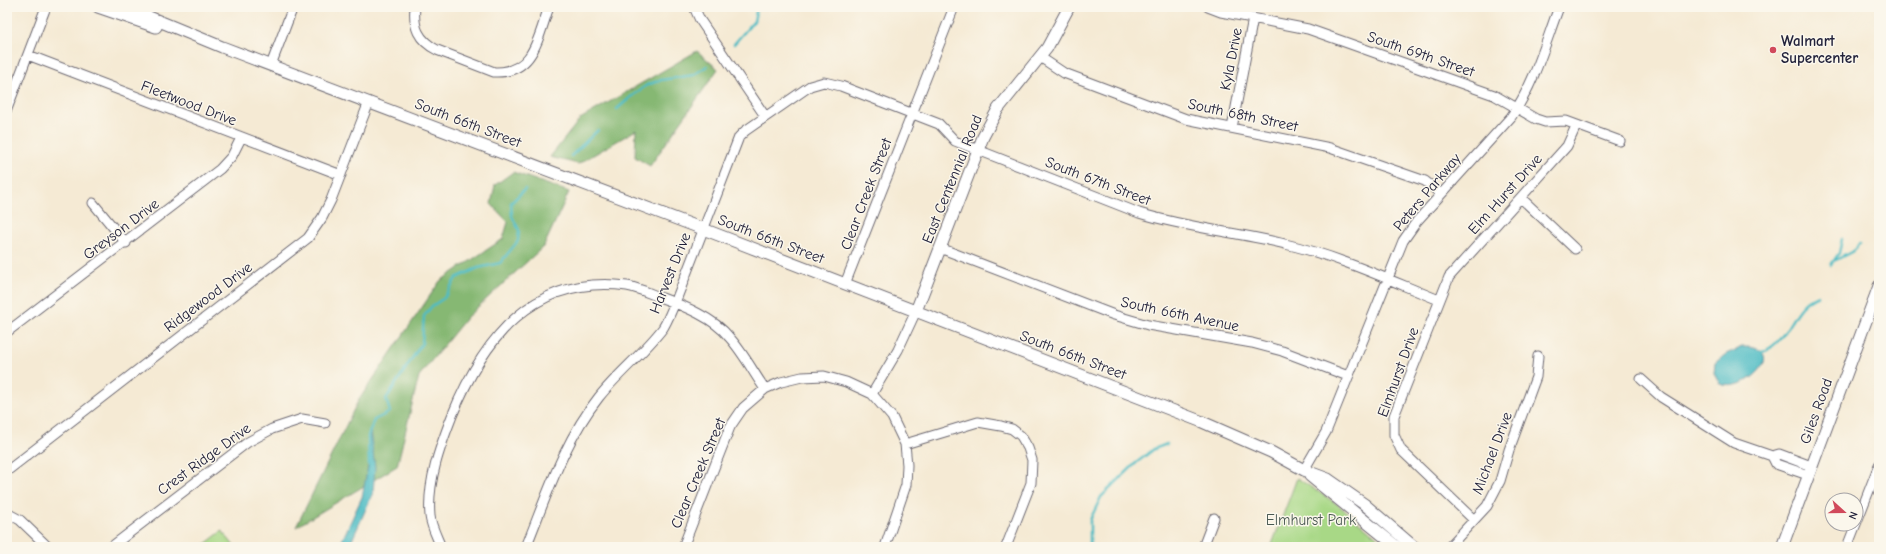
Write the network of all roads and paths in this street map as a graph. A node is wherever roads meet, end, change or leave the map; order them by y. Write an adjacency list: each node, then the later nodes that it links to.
1 (46, 7): 14 (street)
2 (98, 7): 13 (street, South 66th Street)
3 (125, 7): 13 (street, South 66th Street)
4 (293, 7): 16 (street)
5 (414, 7): 6 (street)
6 (549, 7)
7 (694, 7): 21 (street)
8 (954, 7): 20 (street, Clear Creek Street)
9 (1068, 7): 15 (street, East Centennial Road)
10 (1208, 7): 12 (street, South 69th Street)
11 (1559, 7): 18 (street, Peters Parkway)
12 (1253, 18): 18 (street, South 69th Street); 23 (street, Kyla Drive)
13 (222, 47): 16 (street, South 66th Street)
14 (28, 56): 19 (street); 24 (street, Fleetwood Drive)
15 (1040, 58): 23 (street, South 68th Street); 26 (street, East Centennial Road)
16 (271, 65): 17 (street, South 66th Street)
17 (369, 102): 27 (street, Ridgewood Drive); 31 (street, South 66th Street)
18 (1518, 108): 22 (street, South 69th Street); 28 (street, Peters Parkway)
19 (7, 109)
20 (912, 114): 21 (street, South 67th Street); 26 (street, South 67th Street); 37 (street, Clear Creek Street)
21 (765, 116): 31 (street, Harvest Drive)
22 (1576, 126): 25 (street, South 69th Street); 29 (street, Elm Hurst Drive)
23 (1232, 128): 28 (street, South 68th Street)
24 (241, 138): 27 (street, Fleetwood Drive); 32 (street, Greyson Drive)
25 (1620, 141)
26 (978, 150): 33 (street, East Centennial Road); 36 (street, South 67th Street)
27 (340, 175): 51 (street, Ridgewood Drive)
28 (1441, 194): 36 (street, Peters Parkway)
29 (1521, 198): 34 (street); 35 (street, Elm Hurst Drive)
30 (93, 204): 32 (street)
31 (702, 228): 37 (street, South 66th Street); 40 (street, Harvest Drive)
32 (126, 243): 42 (street, Greyson Drive)
33 (940, 248): 41 (street, East Centennial Road); 44 (street, South 66th Avenue)
34 (1575, 249)
35 (1450, 277): 39 (street, Elmhurst Drive)
36 (1387, 280): 39 (street, South 67th Street); 44 (street, Peters Parkway)
37 (845, 284): 41 (street, South 66th Street)
38 (1879, 286): 52 (street, Giles Road)
39 (1439, 300): 56 (street, Elmhurst Drive)
40 (675, 303): 46 (street); 59 (street); 60 (street, Harvest Drive)
41 (916, 311): 47 (street); 50 (street, South 66th Street)
42 (7, 332)
43 (1538, 356): 56 (street, Michael Drive)
44 (1348, 376): 50 (street, Peters Parkway)
45 (1640, 379): 52 (street)
46 (765, 389): 47 (street, Clear Creek Street); 61 (street, Clear Creek Street)
47 (872, 394): 49 (street)
48 (325, 423): 58 (street, Crest Ridge Drive)
49 (905, 444): 62 (street); 63 (street)
50 (1304, 470): 65 (street, South 66th Street); 66 (street, South 66th Street)
51 (7, 471)
52 (1810, 471): 68 (street, Giles Road)
53 (1878, 472): 69 (street)
54 (7, 513): 57 (street)
55 (1214, 518): 64 (street)
56 (1474, 520): 67 (street, Michael Drive)
57 (48, 547)
58 (111, 547)
59 (441, 547)
60 (526, 547)
61 (683, 547)
62 (885, 547)
63 (1006, 547)
64 (1203, 547)
65 (1397, 547)
66 (1414, 547)
67 (1449, 547)
68 (1782, 547)
69 (1847, 547)

